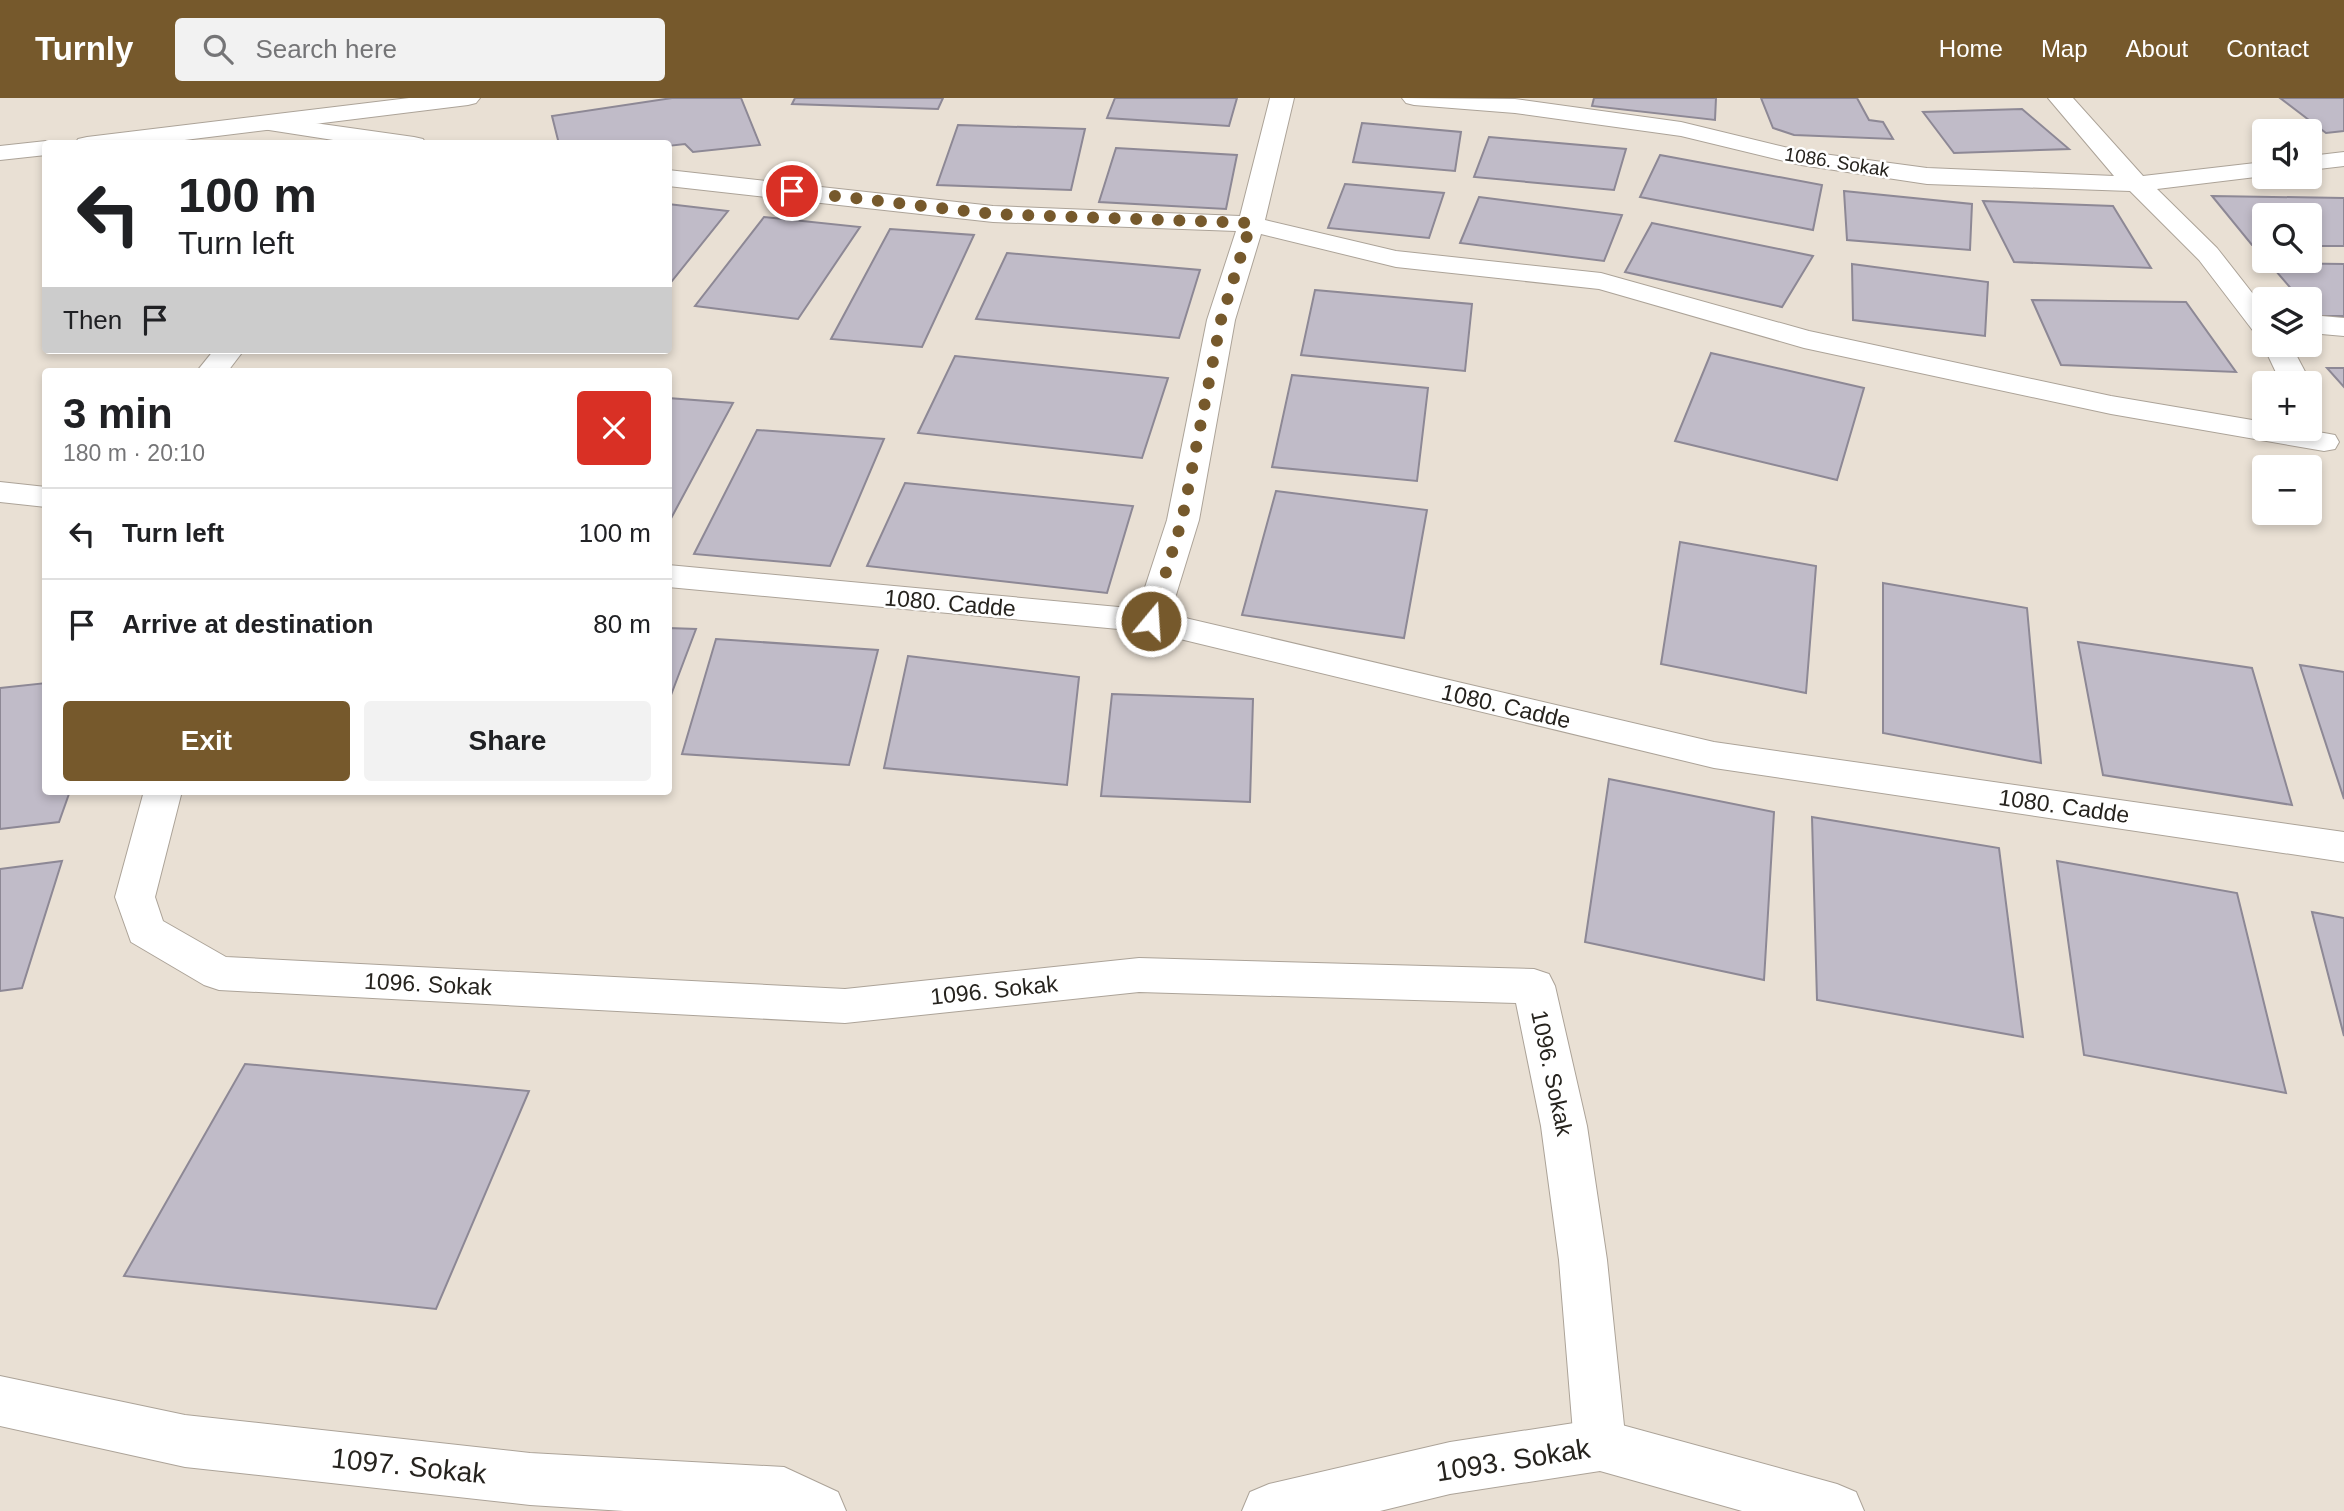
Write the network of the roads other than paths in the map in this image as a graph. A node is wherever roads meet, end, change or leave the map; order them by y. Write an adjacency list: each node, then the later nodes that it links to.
1 (468, 98): 5 (street)
2 (1282, 98): 16 (street)
3 (1414, 98): 15 (street, 1086. Sokak)
4 (2060, 98): 15 (street)
5 (312, 108): 6 (street)
6 (265, 123): 7 (street); 8 (street)
7 (121, 140)
8 (389, 140)
9 (42, 148): 10 (street)
10 (0, 153)
11 (2344, 159): 12 (street)
12 (2322, 162)
13 (2252, 170): 15 (street, 1086. Sokak)
14 (672, 178): 16 (street)
15 (2137, 184): 17 (street)
16 (1251, 223): 23 (street); 27 (street)
17 (2252, 308)
18 (2322, 325): 19 (street)
19 (2344, 327)
20 (227, 354): 21 (street)
21 (215, 368)
22 (2322, 431): 23 (street)
23 (2334, 449)
24 (0, 492): 25 (street)
25 (42, 497)
26 (672, 576): 27 (street, 1080. Cadde)
27 (1151, 621): 29 (street, 1080. Cadde)
28 (162, 795): 31 (street, 1096. Sokak)
29 (2344, 847)
30 (0, 1401): 32 (street, 1097. Sokak)
31 (1600, 1445): 33 (street, 1093. Sokak); 34 (street, 1093. Sokak)
32 (819, 1511)
33 (1269, 1511)
34 (1837, 1511)

